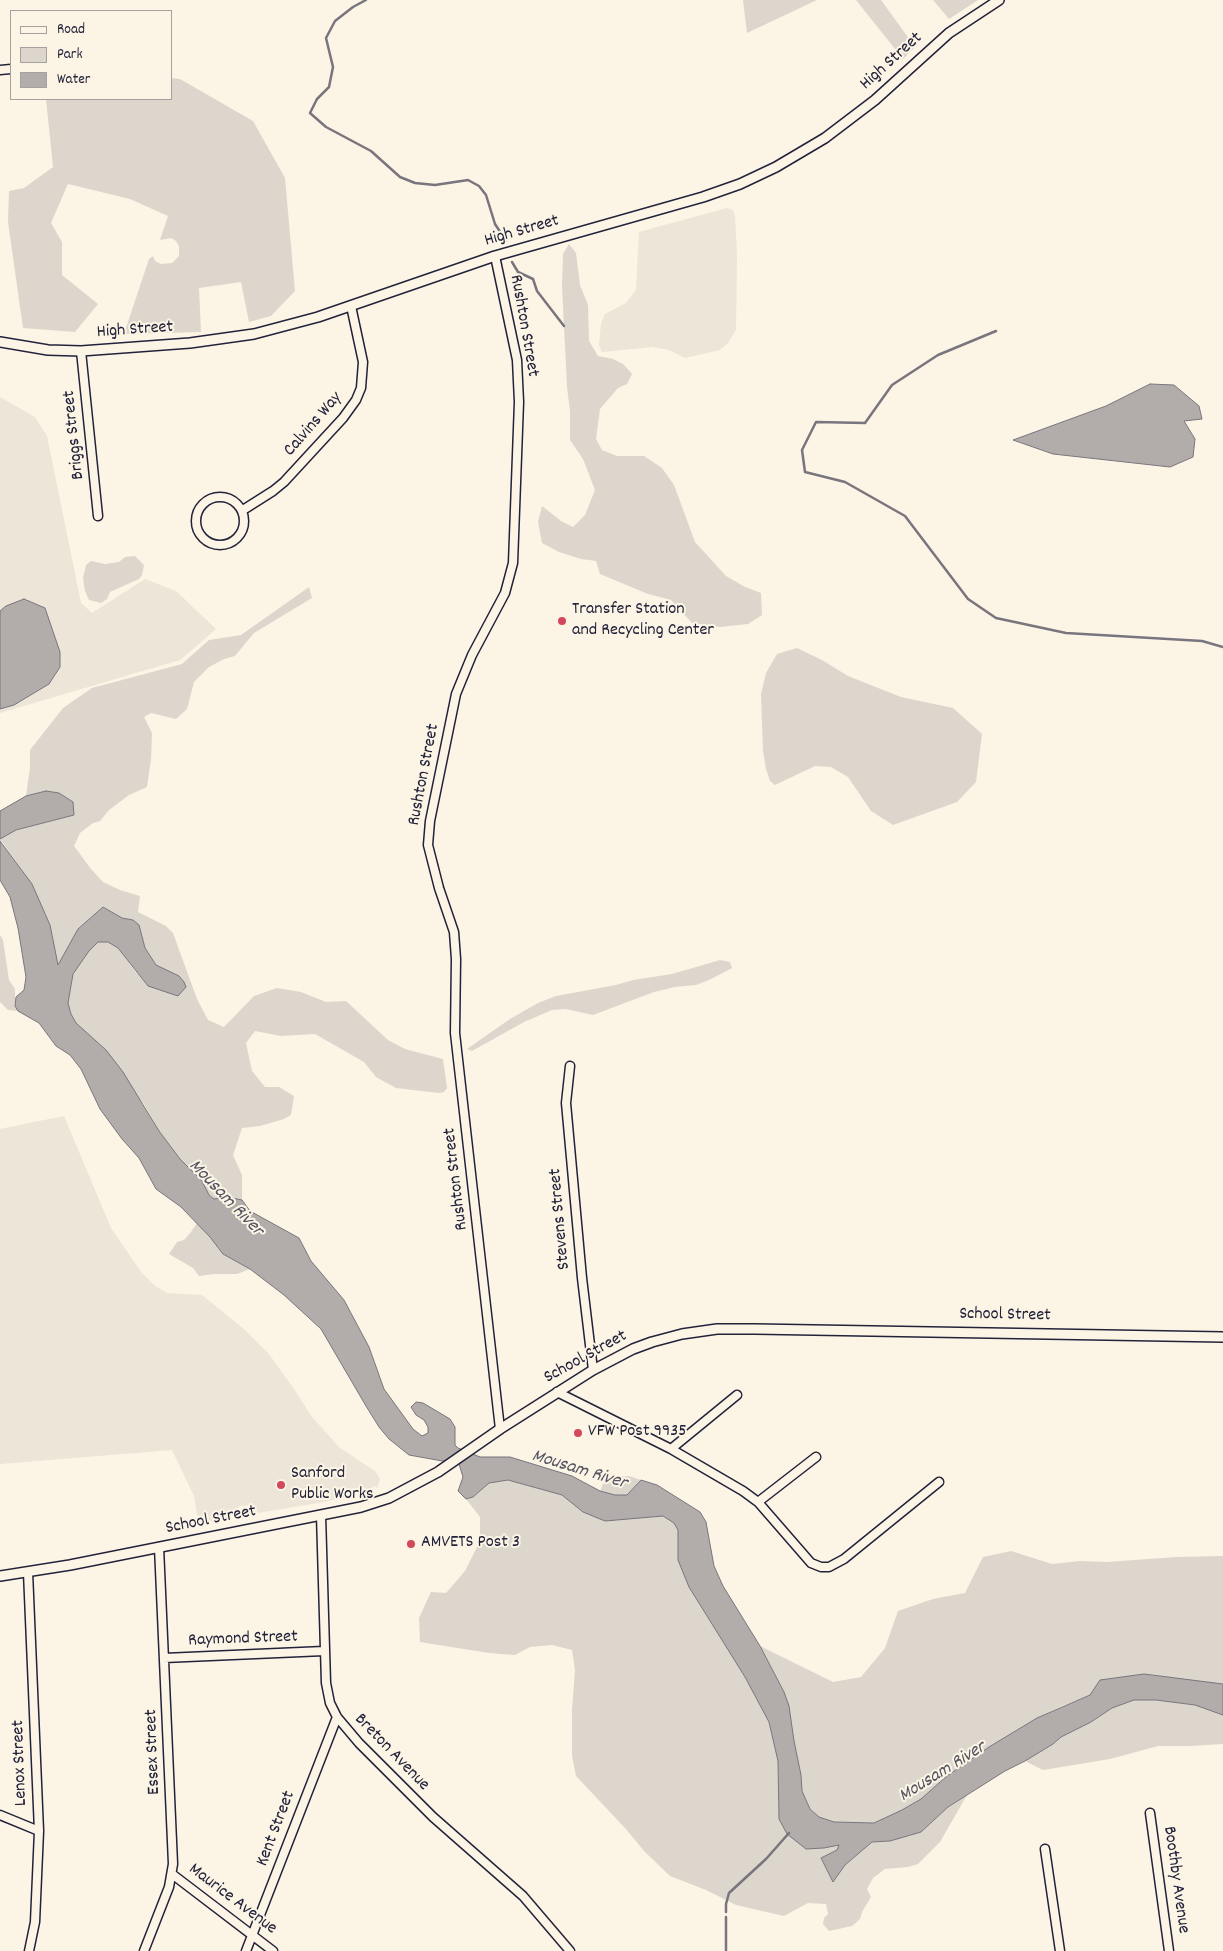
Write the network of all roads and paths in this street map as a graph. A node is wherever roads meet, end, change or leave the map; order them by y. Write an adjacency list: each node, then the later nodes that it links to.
1 (999, 0): 2 (street, High Street)
2 (495, 256): 3 (street, High Street); 13 (street, Rushton Street)
3 (351, 306): 5 (street, High Street); 6 (street, Calvins Way)
4 (0, 342): 5 (street, High Street)
5 (81, 350): 7 (street, Briggs Street)
6 (242, 510): 6 (street)
7 (98, 516)
8 (570, 1066): 10 (street, Stevens Street)
9 (1223, 1337): 10 (street, School Street)
10 (593, 1370): 11 (street, School Street)
11 (557, 1392): 13 (street, School Street); 14 (street)
12 (737, 1395): 14 (street)
13 (500, 1429): 18 (street, School Street)
14 (671, 1449): 17 (street)
15 (816, 1457): 17 (street)
16 (940, 1482): 17 (street)
17 (758, 1502)
18 (321, 1515): 19 (street, School Street); 22 (street, Breton Avenue)
19 (159, 1548): 20 (street, School Street); 23 (street, Essex Street)
20 (28, 1572): 21 (street, School Street); 27 (street, Lenox Street)
21 (0, 1576)
22 (324, 1651): 23 (street, Raymond Street); 24 (street, Breton Avenue)
23 (164, 1658): 29 (street, Essex Street)
24 (337, 1717): 30 (street, Kent Street); 35 (street, Breton Avenue)
25 (1150, 1812): 37 (street, Boothby Avenue)
26 (0, 1815): 27 (street)
27 (39, 1831): 31 (street, Lenox Street)
28 (1045, 1849): 36 (street)
29 (172, 1874): 30 (street, Maurice Avenue); 32 (street, Essex Street)
30 (252, 1935): 33 (street, Kent Street); 34 (street, Maurice Avenue)
31 (30, 1951)
32 (144, 1951)
33 (246, 1951)
34 (274, 1951)
35 (570, 1951)
36 (1060, 1951)
37 (1169, 1951)

